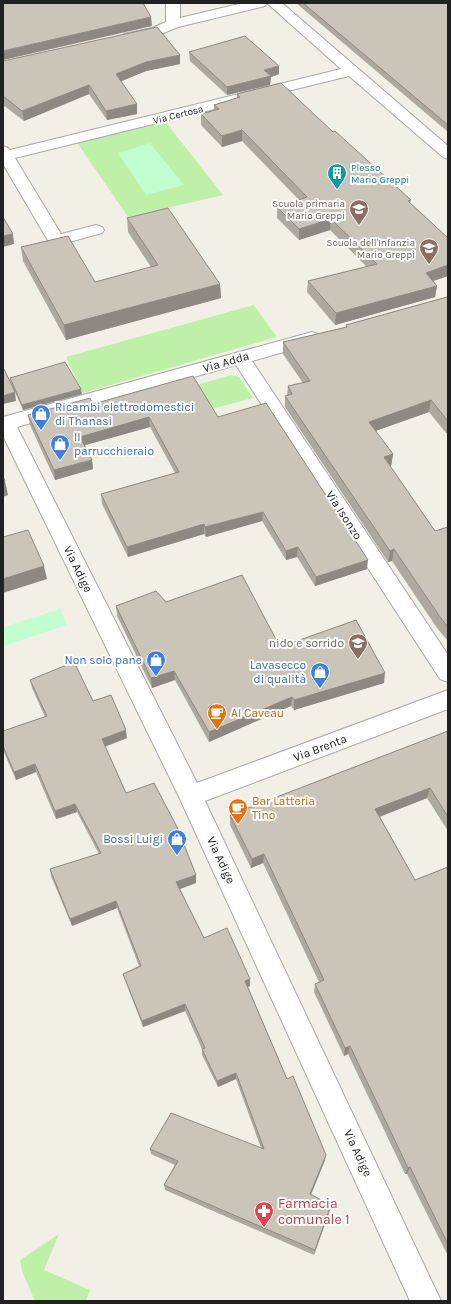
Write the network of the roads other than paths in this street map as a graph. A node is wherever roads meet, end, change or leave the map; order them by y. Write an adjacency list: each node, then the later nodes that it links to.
1 (173, 3): 4 (street)
2 (260, 3): 4 (street)
3 (274, 3): 6 (street)
4 (173, 24): 5 (street)
5 (118, 40)
6 (350, 71): 7 (street, Via Certosa); 8 (street)
7 (4, 154): 9 (street)
8 (448, 154)
9 (96, 230)
10 (327, 334): 11 (street, Via Adda)
11 (241, 358): 12 (street, Via Adda); 13 (street, Via Isonzo)
12 (5, 423): 15 (street, Via Adige)
13 (448, 673)
14 (448, 699): 15 (street, Via Brenta)
15 (191, 796): 16 (street, Via Adige)
16 (426, 1301)

